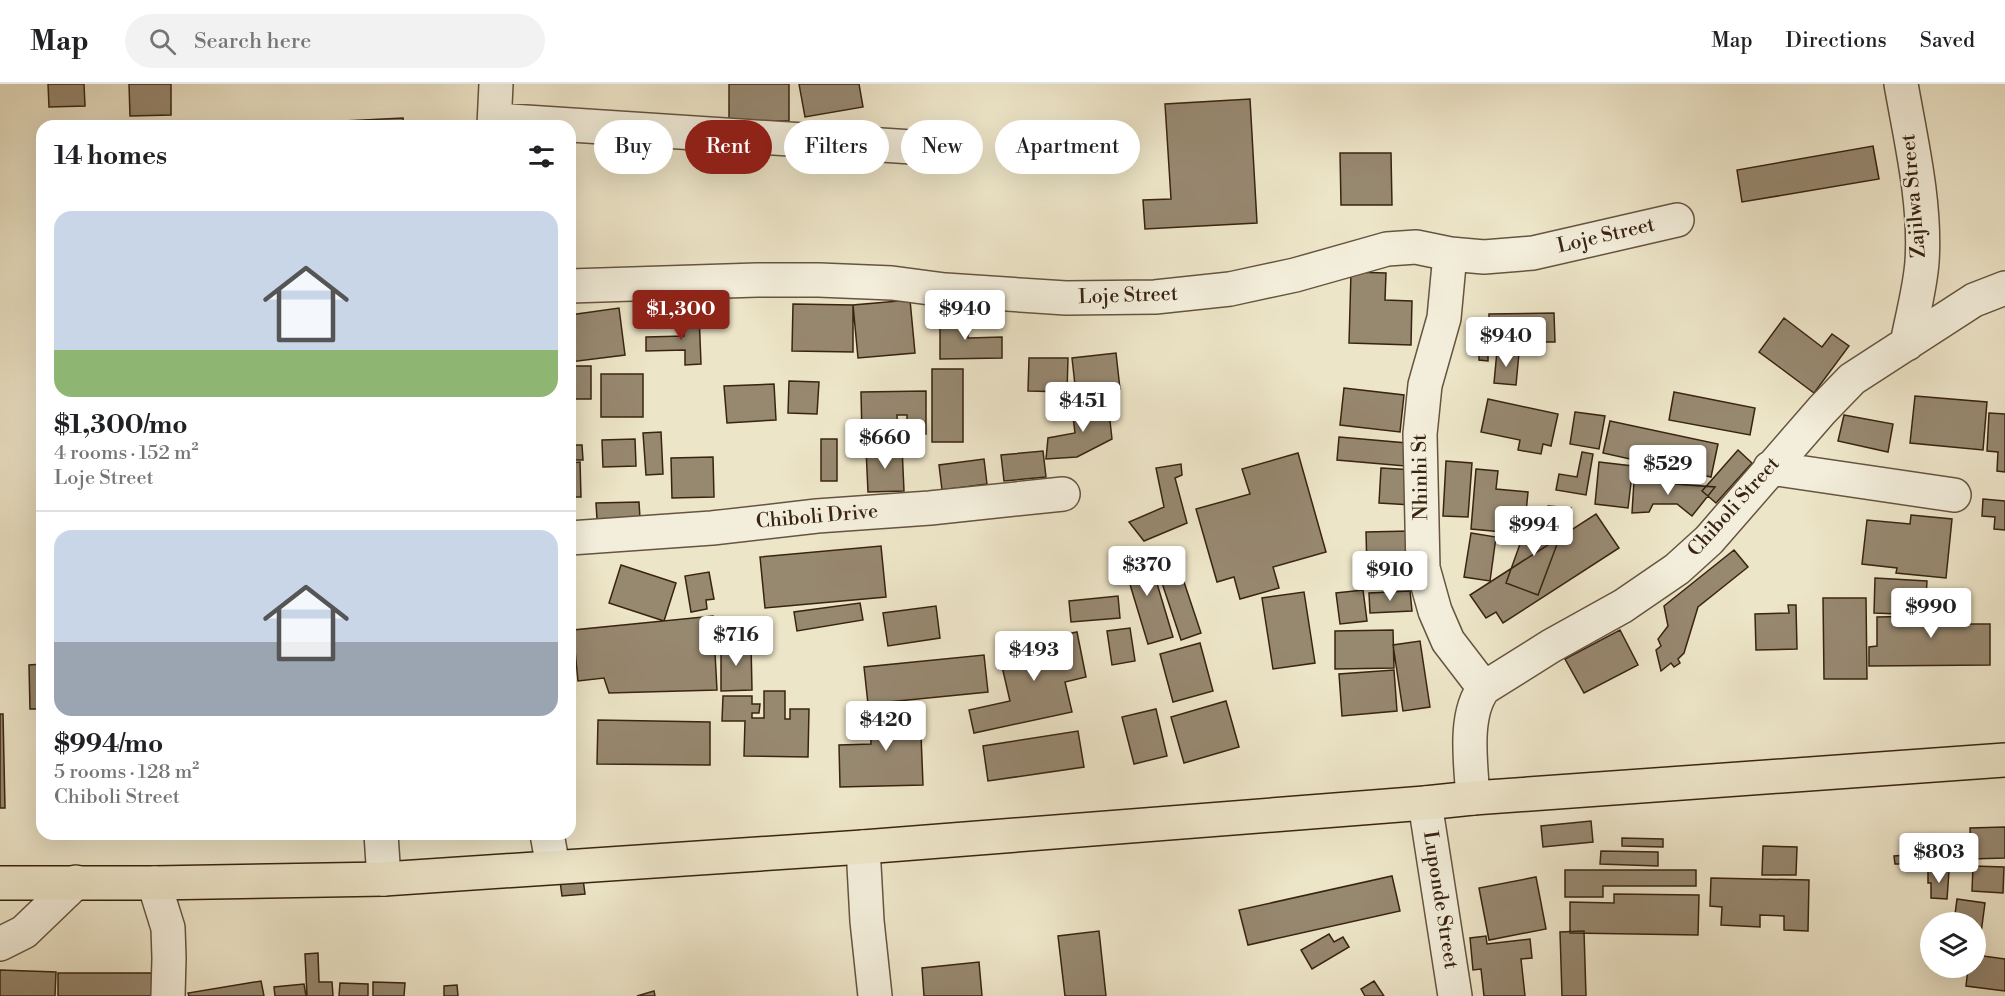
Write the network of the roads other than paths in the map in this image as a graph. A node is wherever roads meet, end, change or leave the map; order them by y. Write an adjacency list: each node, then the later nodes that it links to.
1 (496, 84): 3 (street)
2 (1901, 84): 10 (street, Zajilwa Street)
3 (495, 120)
4 (576, 128): 5 (street)
5 (901, 147)
6 (1677, 220): 7 (street, Loje Street)
7 (1450, 254): 8 (street, Loje Street); 15 (street, Nhinhi St)
8 (576, 286)
9 (2005, 288): 10 (street, Chiboli Street)
10 (1907, 344): 11 (street, Chiboli Street)
11 (1770, 468): 13 (street); 15 (street, Chiboli Street)
12 (1063, 494): 14 (street, Chiboli Drive)
13 (1954, 495)
14 (576, 538)
15 (1484, 687): 17 (street)
16 (2005, 760): 17 (highway)
17 (1473, 798): 18 (highway)
18 (1425, 803): 21 (highway); 30 (street, Luponde Street)
19 (381, 840): 23 (street)
20 (548, 840): 22 (street)
21 (863, 847): 22 (highway); 29 (street)
22 (553, 867): 23 (highway)
23 (384, 879): 26 (highway)
24 (76, 882): 25 (highway); 26 (highway); 27 (street)
25 (0, 883)
26 (153, 883): 28 (street)
27 (0, 944)
28 (168, 996)
29 (875, 996)
30 (1455, 996)

